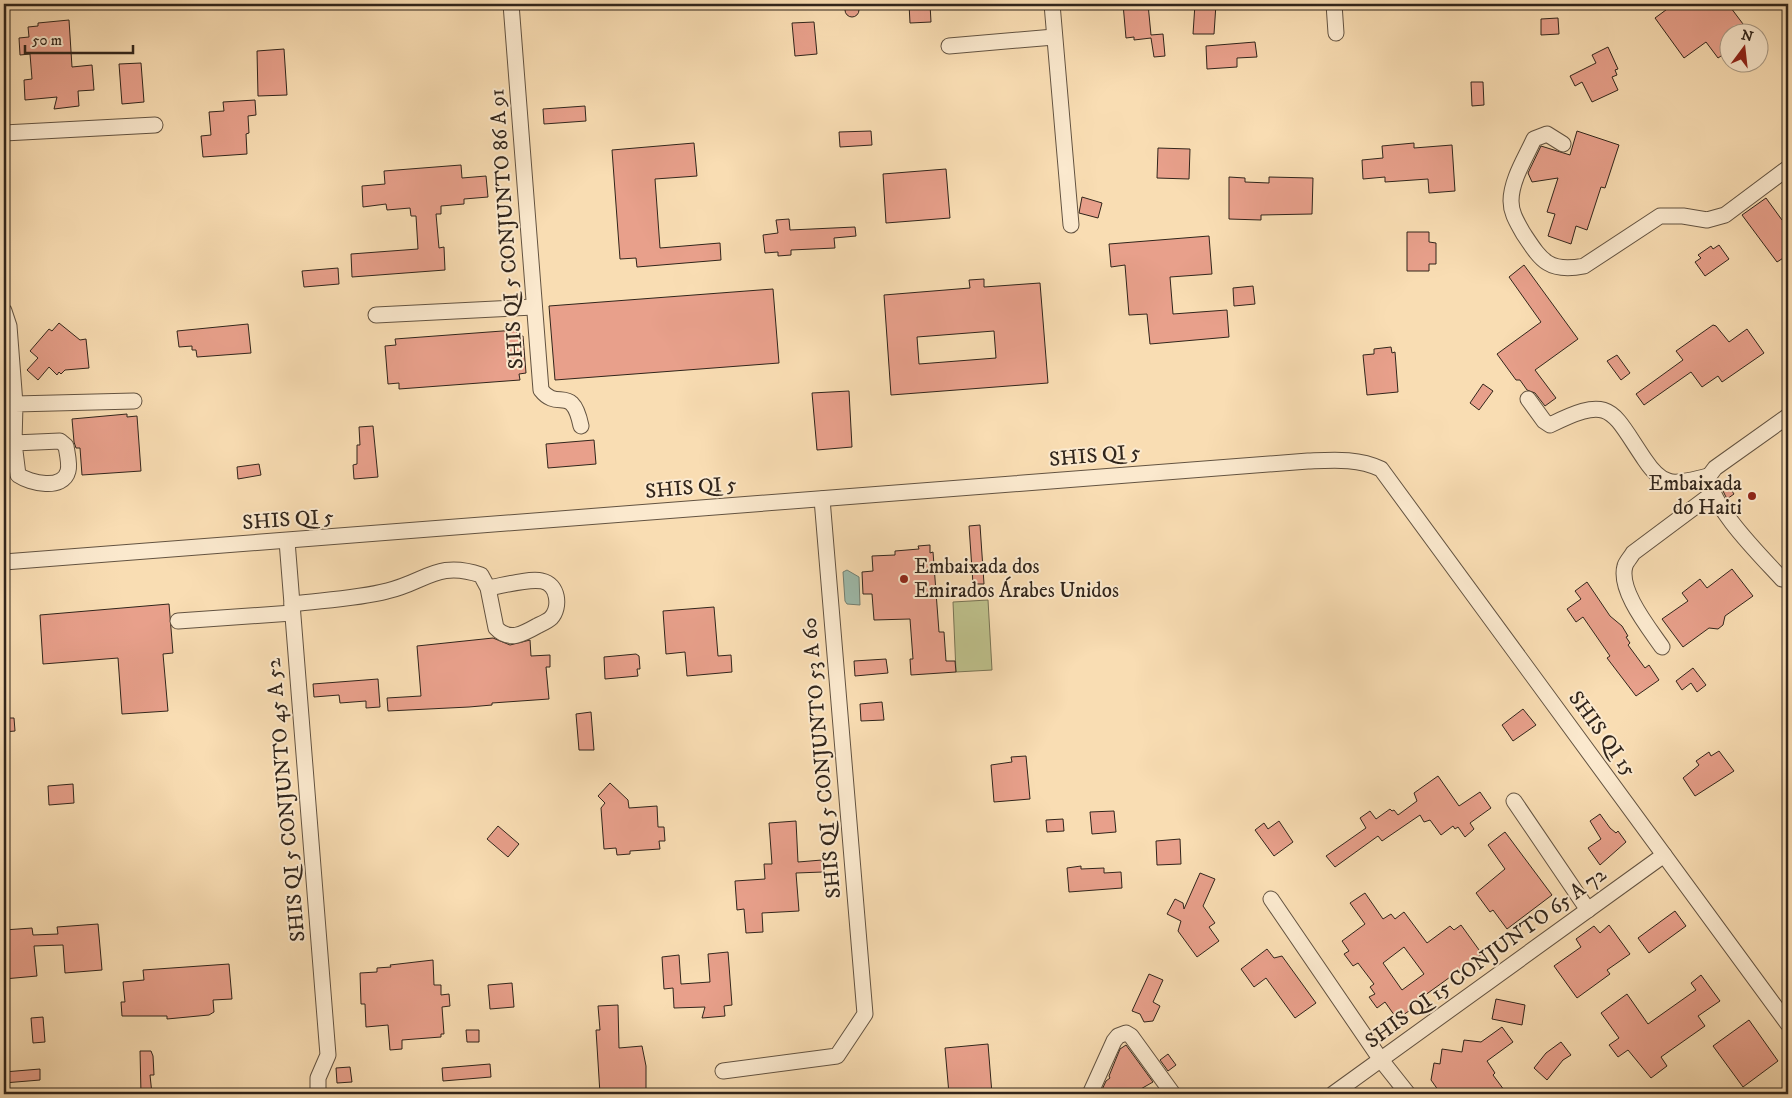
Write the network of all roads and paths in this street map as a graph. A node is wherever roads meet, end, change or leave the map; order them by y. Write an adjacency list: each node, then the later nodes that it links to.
1 (511, 4): 12 (street, SHIS QI 5 CONJUNTO 86 A 91)
2 (1052, 4): 5 (street)
3 (1334, 4): 4 (street)
4 (1336, 32)
5 (1054, 37): 6 (street); 11 (street)
6 (949, 46)
7 (155, 125): 8 (street)
8 (4, 133)
9 (1564, 144): 10 (street)
10 (1788, 168)
11 (1071, 225)
12 (534, 307): 14 (street); 19 (street, SHIS QI 5 CONJUNTO 86 A 91)
13 (4, 311): 17 (street)
14 (376, 316)
15 (1528, 399): 22 (street)
16 (134, 401): 17 (street)
17 (15, 404): 20 (street)
18 (1788, 416): 22 (street)
19 (581, 426)
20 (14, 443)
21 (1380, 469): 24 (street, SHIS QI 5); 33 (street, SHIS QI 15)
22 (1710, 476): 23 (street)
23 (1712, 494): 27 (street); 31 (street)
24 (822, 499): 25 (street, SHIS QI 5); 38 (street, SHIS QI 5 CONJUNTO 53 A 60)
25 (287, 541): 26 (street, SHIS QI 5); 29 (street, SHIS QI 5 CONJUNTO 45 A 52)
26 (4, 562)
27 (1782, 579)
28 (488, 588): 28 (street); 29 (street)
29 (292, 608): 30 (street); 39 (street, SHIS QI 5 CONJUNTO 45 A 52)
30 (178, 621)
31 (1662, 647)
32 (1514, 801): 35 (street)
33 (1664, 855): 35 (street, SHIS QI 15 CONJUNTO 65 A 72); 36 (street, SHIS QI 15)
34 (1271, 899): 37 (street)
35 (1588, 910): 37 (street, SHIS QI 15 CONJUNTO 65 A 72)
36 (1788, 1024)
37 (1381, 1060): 42 (street, SHIS QI 15 CONJUNTO 65 A 72); 43 (street)
38 (724, 1071)
39 (318, 1094)
40 (1090, 1094): 41 (street)
41 (1173, 1094)
42 (1332, 1094)
43 (1408, 1094)

